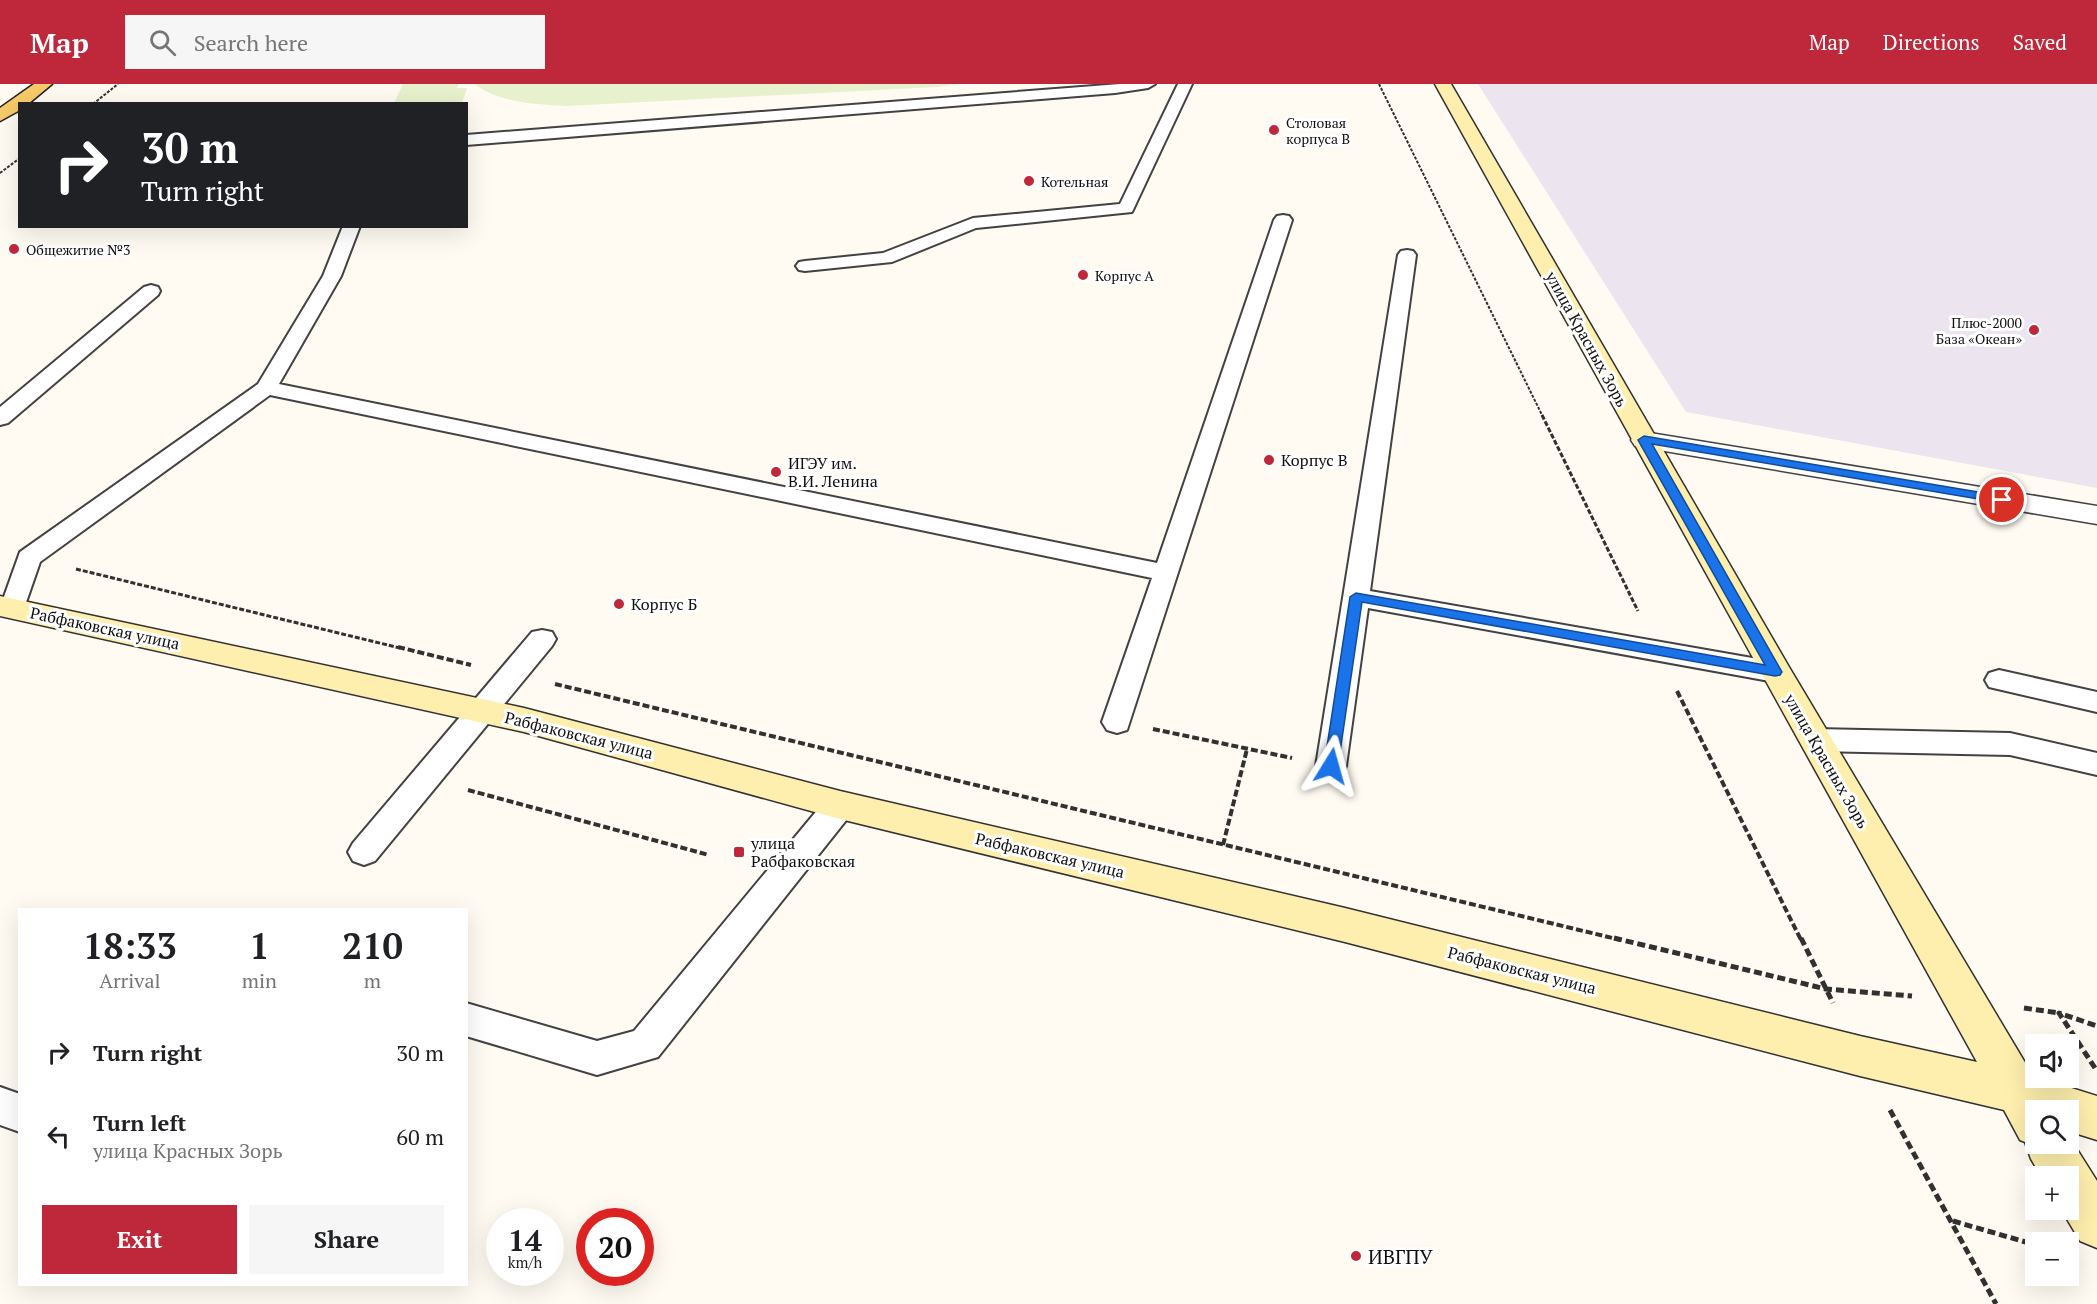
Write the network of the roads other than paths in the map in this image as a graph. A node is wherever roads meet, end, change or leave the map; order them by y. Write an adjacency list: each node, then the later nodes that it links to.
1 (44, 84): 5 (main road)
2 (1148, 84): 8 (lane)
3 (1185, 84): 12 (lane)
4 (1443, 84): 16 (street, улица Красных Зорь)
5 (19, 102)
6 (18, 103): 7 (main road)
7 (0, 116)
8 (468, 140)
9 (1282, 220): 18 (lane)
10 (351, 228): 14 (lane)
11 (1407, 255): 19 (lane)
12 (805, 266)
13 (151, 291): 15 (lane)
14 (266, 388): 18 (lane); 20 (lane)
15 (0, 418)
16 (1644, 440): 17 (street); 22 (street, улица Красных Зорь)
17 (2097, 515)
18 (1166, 573): 26 (lane)
19 (1356, 597): 22 (lane); 29 (lane)
20 (4, 611): 25 (street, Рабфаковская улица)
21 (542, 639): 25 (lane)
22 (1775, 672): 27 (street, улица Красных Зорь)
23 (1999, 680): 24 (lane)
24 (2097, 702)
25 (483, 712): 30 (street, Рабфаковская улица); 31 (lane)
26 (1117, 722)
27 (1815, 740): 28 (lane); 34 (street, улица Красных Зорь)
28 (2097, 764)
29 (1331, 766)
30 (840, 805): 32 (lane); 34 (street, Рабфаковская улица)
31 (364, 852)
32 (468, 1020)
33 (0, 1106): 35 (lane)
34 (2025, 1108)
35 (18, 1112)
36 (2079, 1116): 37 (street, Рабфаковская улица)
37 (2097, 1118)
38 (2079, 1195): 39 (street)
39 (2097, 1224)

